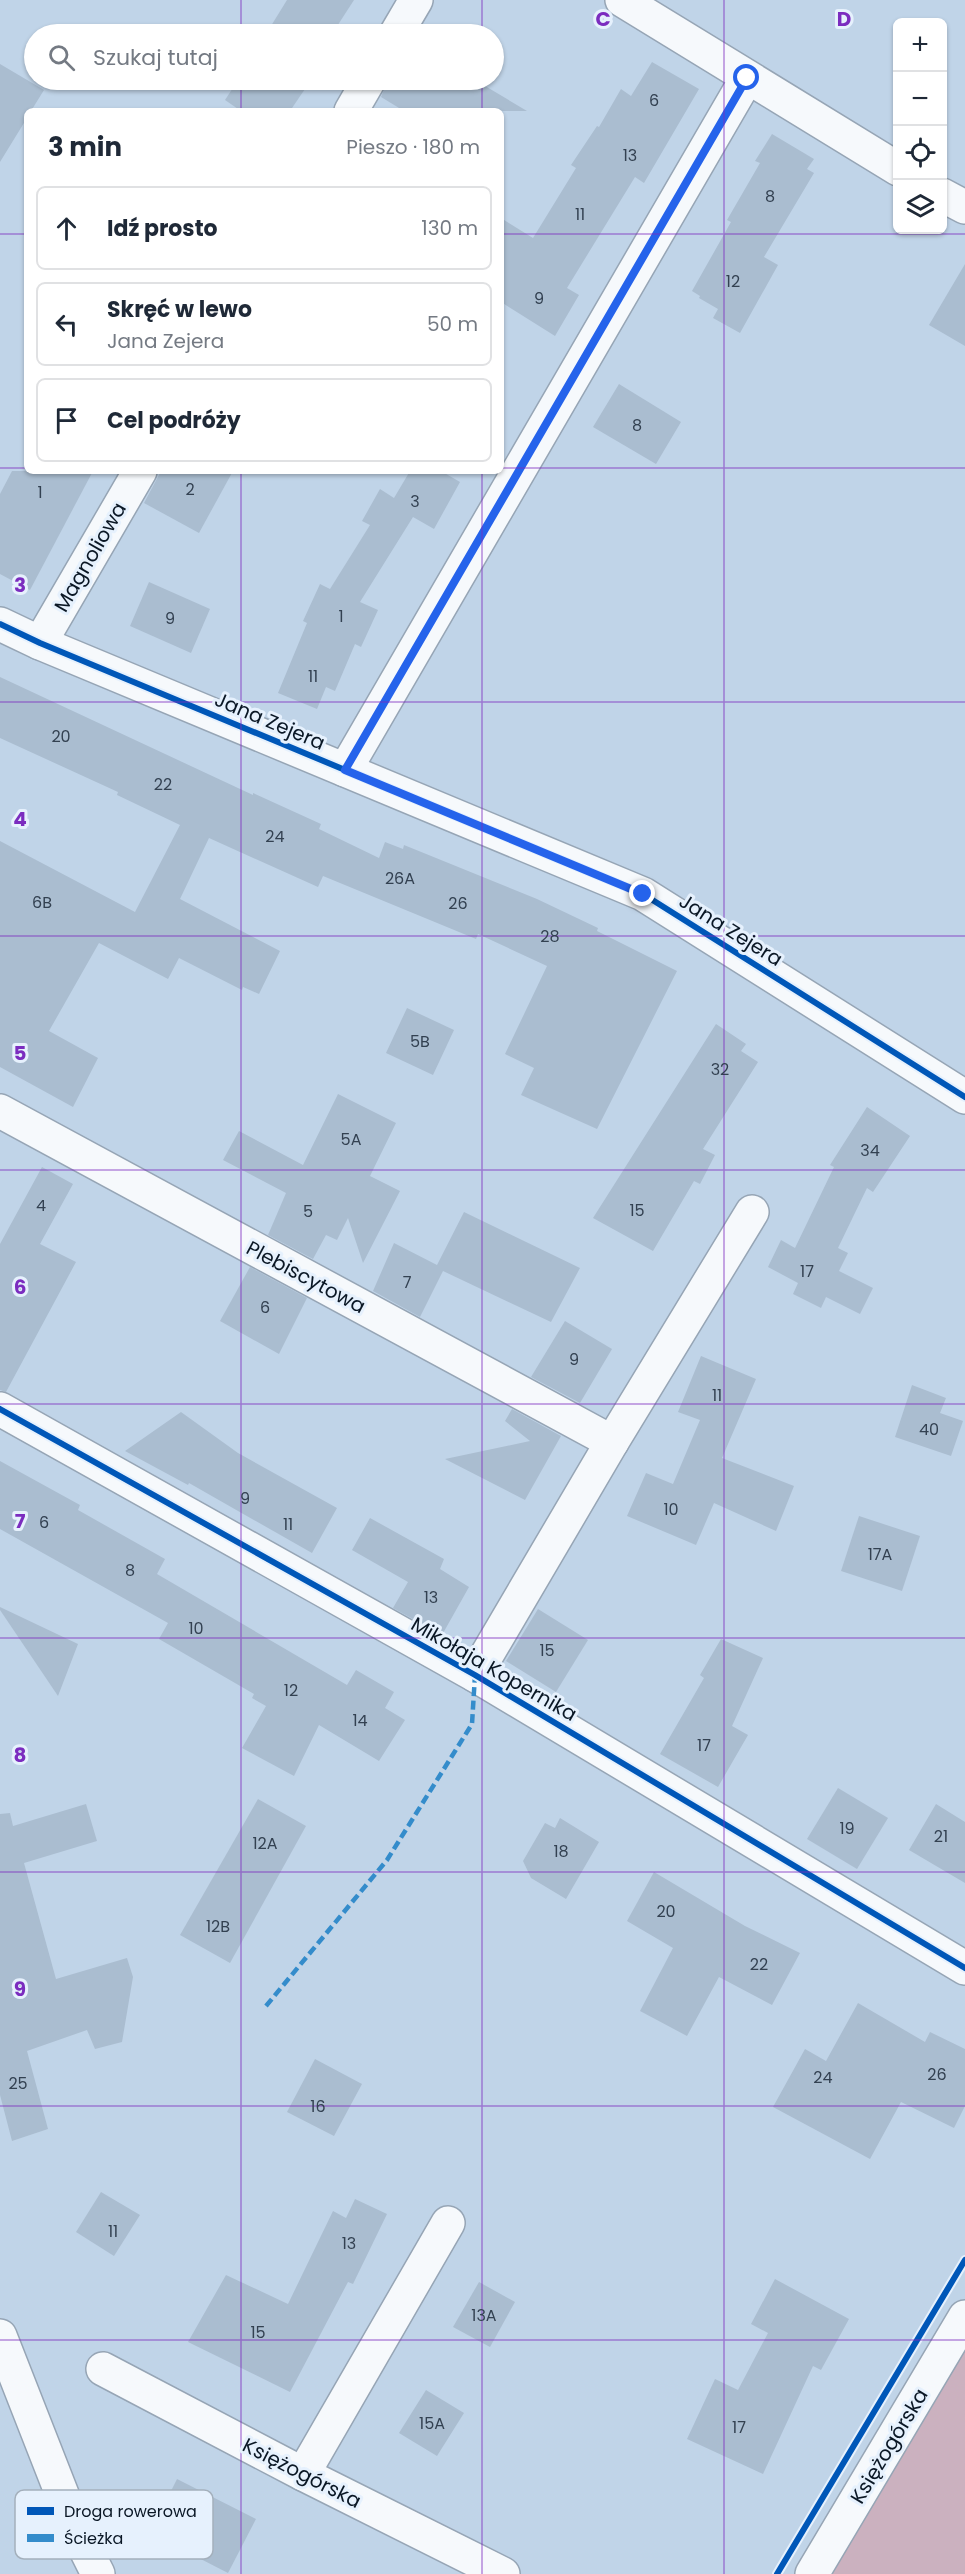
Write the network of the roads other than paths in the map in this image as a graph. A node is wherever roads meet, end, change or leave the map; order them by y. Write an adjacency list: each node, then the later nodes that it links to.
1 (416, 0): 3 (street)
2 (622, 0): 4 (street)
3 (402, 24)
4 (747, 78): 7 (street); 13 (street)
5 (363, 90): 6 (street)
6 (353, 108)
7 (893, 167)
8 (947, 198): 9 (street)
9 (965, 207)
10 (138, 474): 12 (street, Magnoliowa)
11 (0, 624): 12 (street, Jana Zejera)
12 (40, 643): 13 (street, Jana Zejera)
13 (345, 770): 14 (street, Jana Zejera)
14 (965, 1097)
15 (0, 1111): 18 (street, Plebiscytowa)
16 (752, 1212): 18 (street)
17 (0, 1409): 19 (street, Mikołaja Kopernika)
18 (612, 1442): 19 (street)
19 (475, 1675): 20 (street, Mikołaja Kopernika)
20 (965, 1968)
21 (448, 2223): 25 (street)
22 (965, 2317): 30 (street, Księżogórska)
23 (0, 2336): 26 (street)
24 (103, 2369): 25 (street, Księżogórska)
25 (303, 2474): 29 (street, Księżogórska)
26 (60, 2490)
27 (90, 2559): 28 (street)
28 (98, 2574)
29 (503, 2574)
30 (812, 2574)

